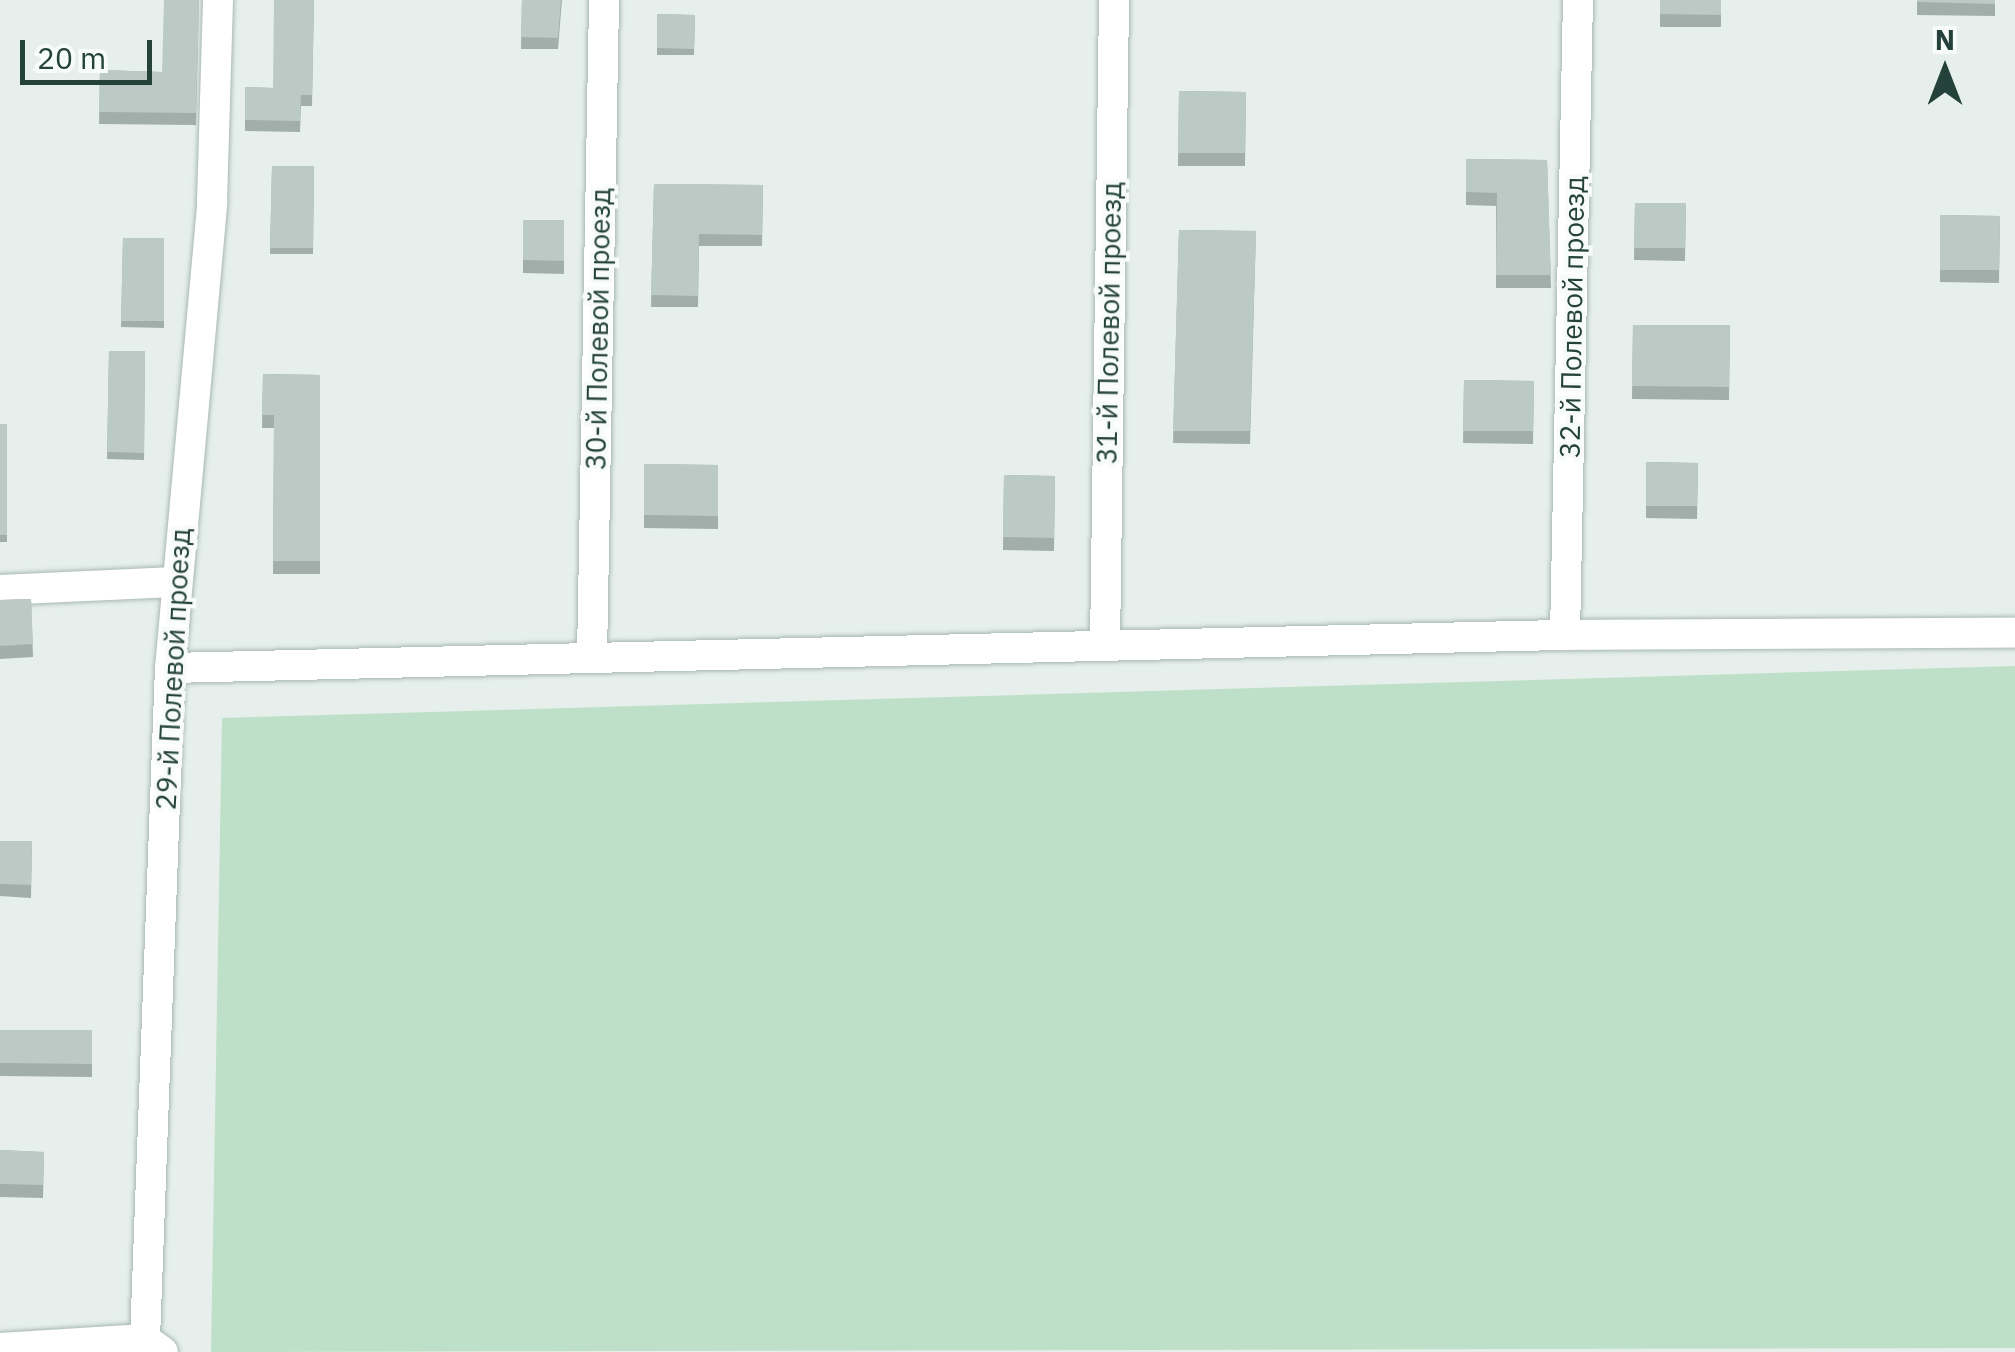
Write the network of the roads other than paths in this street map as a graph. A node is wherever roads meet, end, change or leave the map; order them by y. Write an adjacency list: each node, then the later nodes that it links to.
1 (218, 0): 5 (street, 29-й Полевой проезд)
2 (604, 0): 10 (street, 30-й Полевой проезд)
3 (1114, 0): 9 (street, 31-й Полевой проезд)
4 (1578, 0): 8 (street, 32-й Полевой проезд)
5 (176, 582): 6 (street); 11 (street, 29-й Полевой проезд)
6 (0, 590)
7 (2015, 633): 8 (street)
8 (1565, 634): 9 (street)
9 (1105, 646): 10 (street)
10 (592, 657): 11 (street)
11 (170, 668): 12 (street, 29-й Полевой проезд)
12 (154, 1346): 13 (street)
13 (0, 1348)

